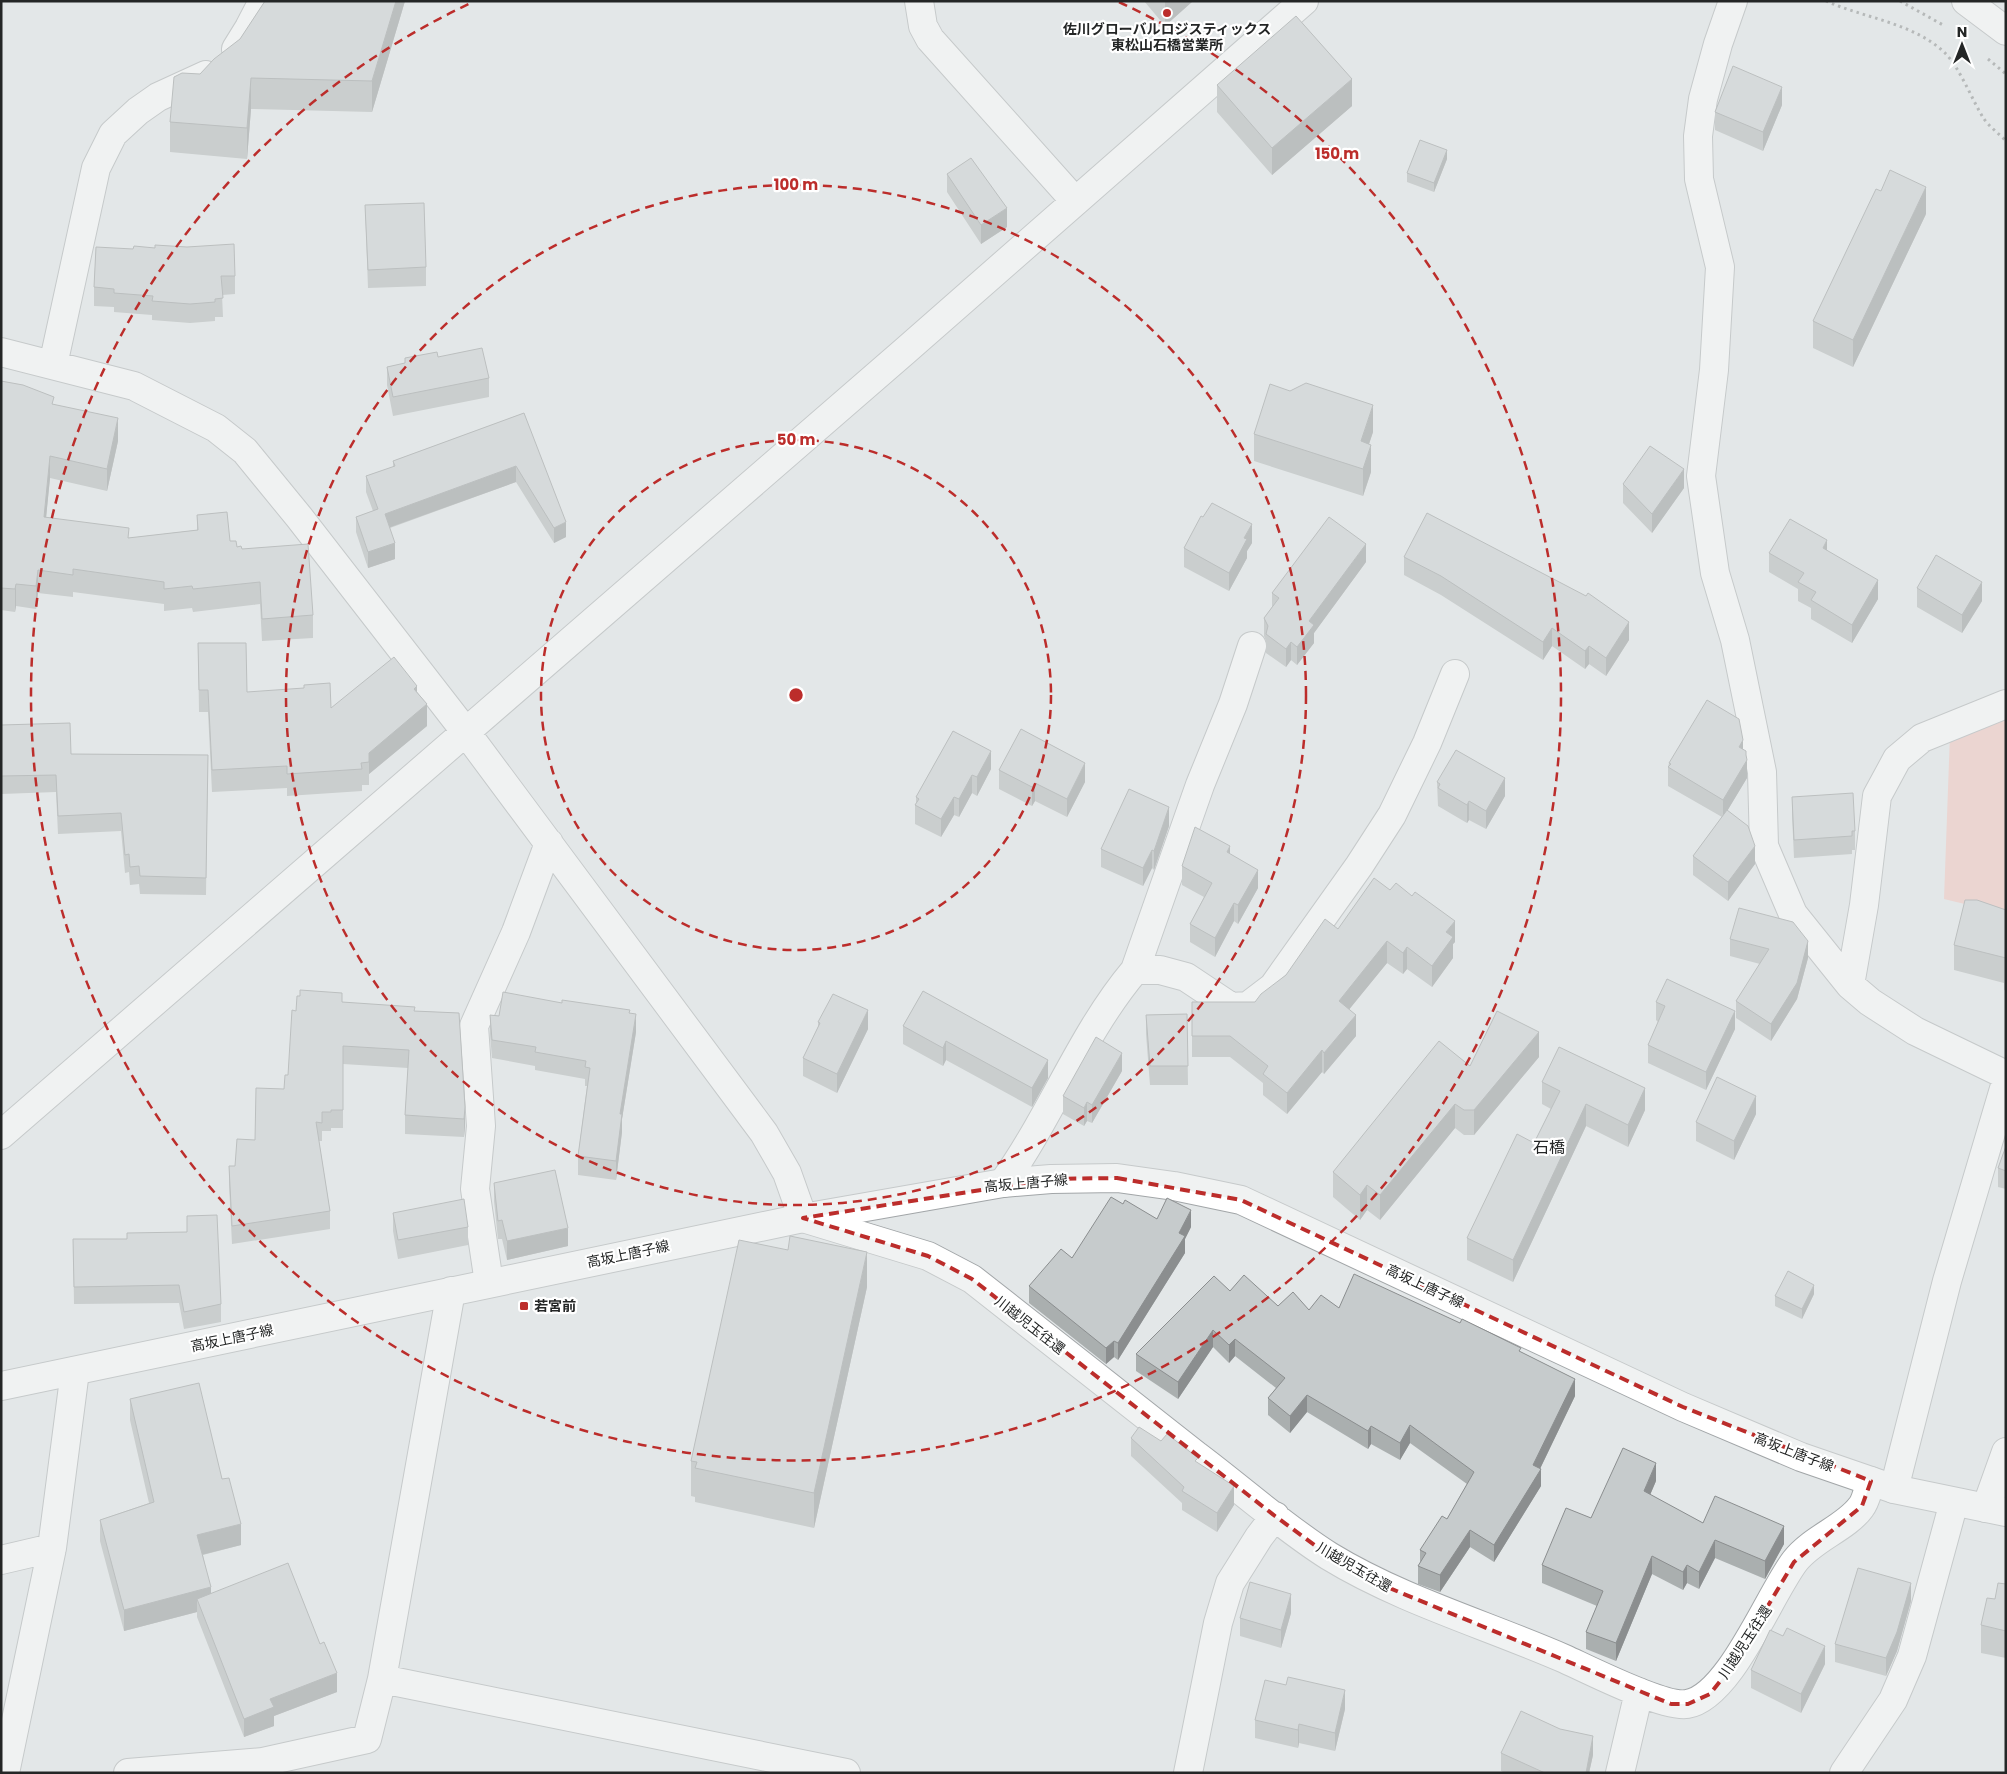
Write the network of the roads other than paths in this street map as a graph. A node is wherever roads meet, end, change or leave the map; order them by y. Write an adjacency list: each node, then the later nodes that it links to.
1 (263, 1): 9 (street)
2 (919, 1): 7 (street)
3 (1304, 1): 7 (street)
4 (1733, 1): 16 (street)
5 (1966, 1): 6 (street)
6 (2006, 31)
7 (1075, 202): 13 (street)
8 (1, 352): 9 (street)
9 (53, 365): 13 (street)
10 (1252, 646): 15 (street)
11 (1455, 674): 15 (street)
12 (2006, 704): 16 (street)
13 (465, 732): 14 (street); 19 (street)
14 (549, 843): 21 (street); 22 (street)
15 (1135, 970): 20 (street)
16 (1850, 985): 17 (street)
17 (2006, 1075)
18 (2006, 1082): 27 (street, 川越児玉往還)
19 (1, 1135)
20 (1003, 1183): 21 (street, 高坂上唐子線); 27 (street, 高坂上唐子線)
21 (803, 1218): 22 (street, 高坂上唐子線); 30 (street, 川越児玉往還)
22 (489, 1284): 23 (street, 高坂上唐子線)
23 (451, 1291): 24 (street, 高坂上唐子線); 33 (street)
24 (75, 1371): 25 (street, 高坂上唐子線); 31 (street)
25 (1, 1386)
26 (2006, 1452): 29 (street)
27 (1883, 1485): 28 (street, 高坂上唐子線); 34 (street, 川越児玉往還)
28 (1954, 1502): 29 (street, 高坂上唐子線); 40 (street)
29 (1996, 1510)
30 (1275, 1516): 34 (street, 川越児玉往還); 38 (street)
31 (52, 1548): 32 (street); 35 (street)
32 (1, 1560)
33 (382, 1679): 36 (street); 37 (street)
34 (1640, 1692): 39 (street)
35 (5, 1773)
36 (128, 1773)
37 (846, 1773)
38 (1188, 1773)
39 (1620, 1773)
40 (1844, 1773)

